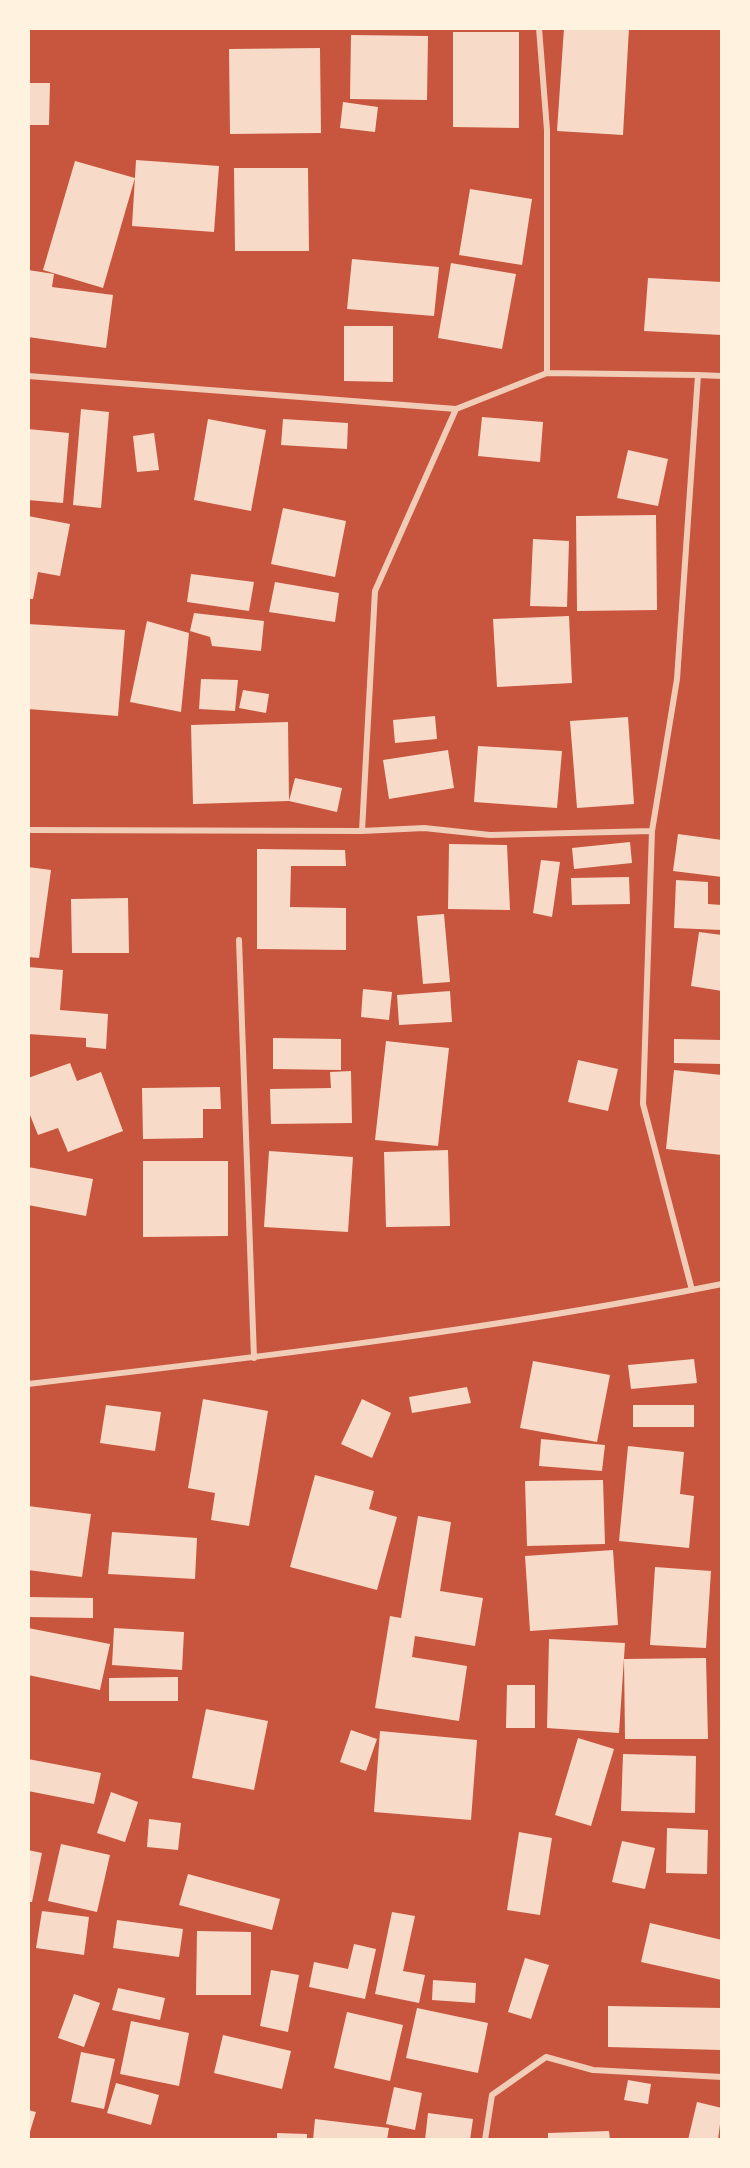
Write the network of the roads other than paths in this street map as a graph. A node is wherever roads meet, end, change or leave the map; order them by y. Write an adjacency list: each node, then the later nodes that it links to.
1 (539, 28): 2 (street)
2 (547, 374): 3 (street); 6 (street)
3 (698, 375): 5 (street); 9 (street)
4 (28, 376): 6 (street)
5 (722, 376)
6 (456, 409): 8 (street)
7 (28, 830): 8 (street)
8 (362, 831): 9 (street)
9 (652, 831): 12 (street)
10 (239, 940): 13 (street)
11 (722, 1284): 12 (street)
12 (692, 1290): 13 (street)
13 (254, 1358): 14 (street)
14 (28, 1384)
15 (722, 2077): 16 (street)
16 (485, 2139)

